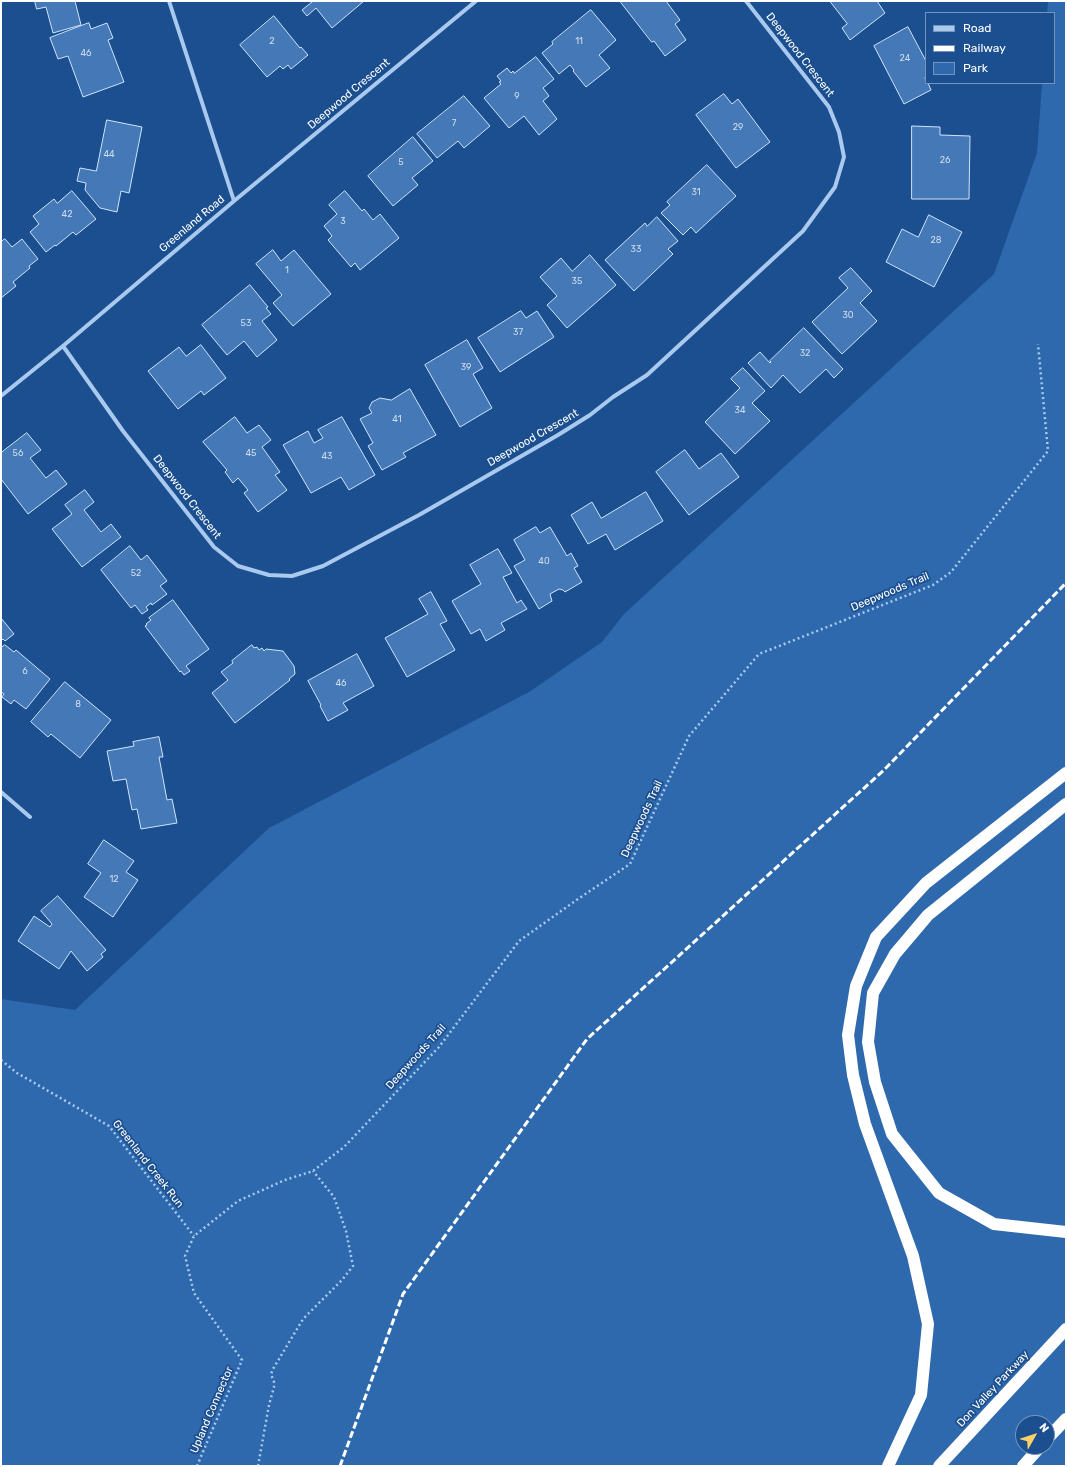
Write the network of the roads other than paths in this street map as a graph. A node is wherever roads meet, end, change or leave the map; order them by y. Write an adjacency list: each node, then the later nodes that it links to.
1 (169, 1): 4 (street, Greenland Road)
2 (476, 1): 4 (street, Deepwood Crescent)
3 (746, 1): 5 (street, Deepwood Crescent)
4 (234, 201): 5 (street, Greenland Road)
5 (63, 346): 6 (street, Greenland Road)
6 (1, 396)
7 (1066, 773): 16 (highway)
8 (1, 792): 10 (street)
9 (1066, 804): 11 (highway)
10 (30, 817)
11 (1066, 1232)
12 (1066, 1330): 17 (highway, Don Valley Parkway)
13 (1066, 1419): 14 (highway)
14 (1055, 1431)
15 (1033, 1455): 18 (highway)
16 (888, 1466)
17 (939, 1466)
18 (1023, 1466)

